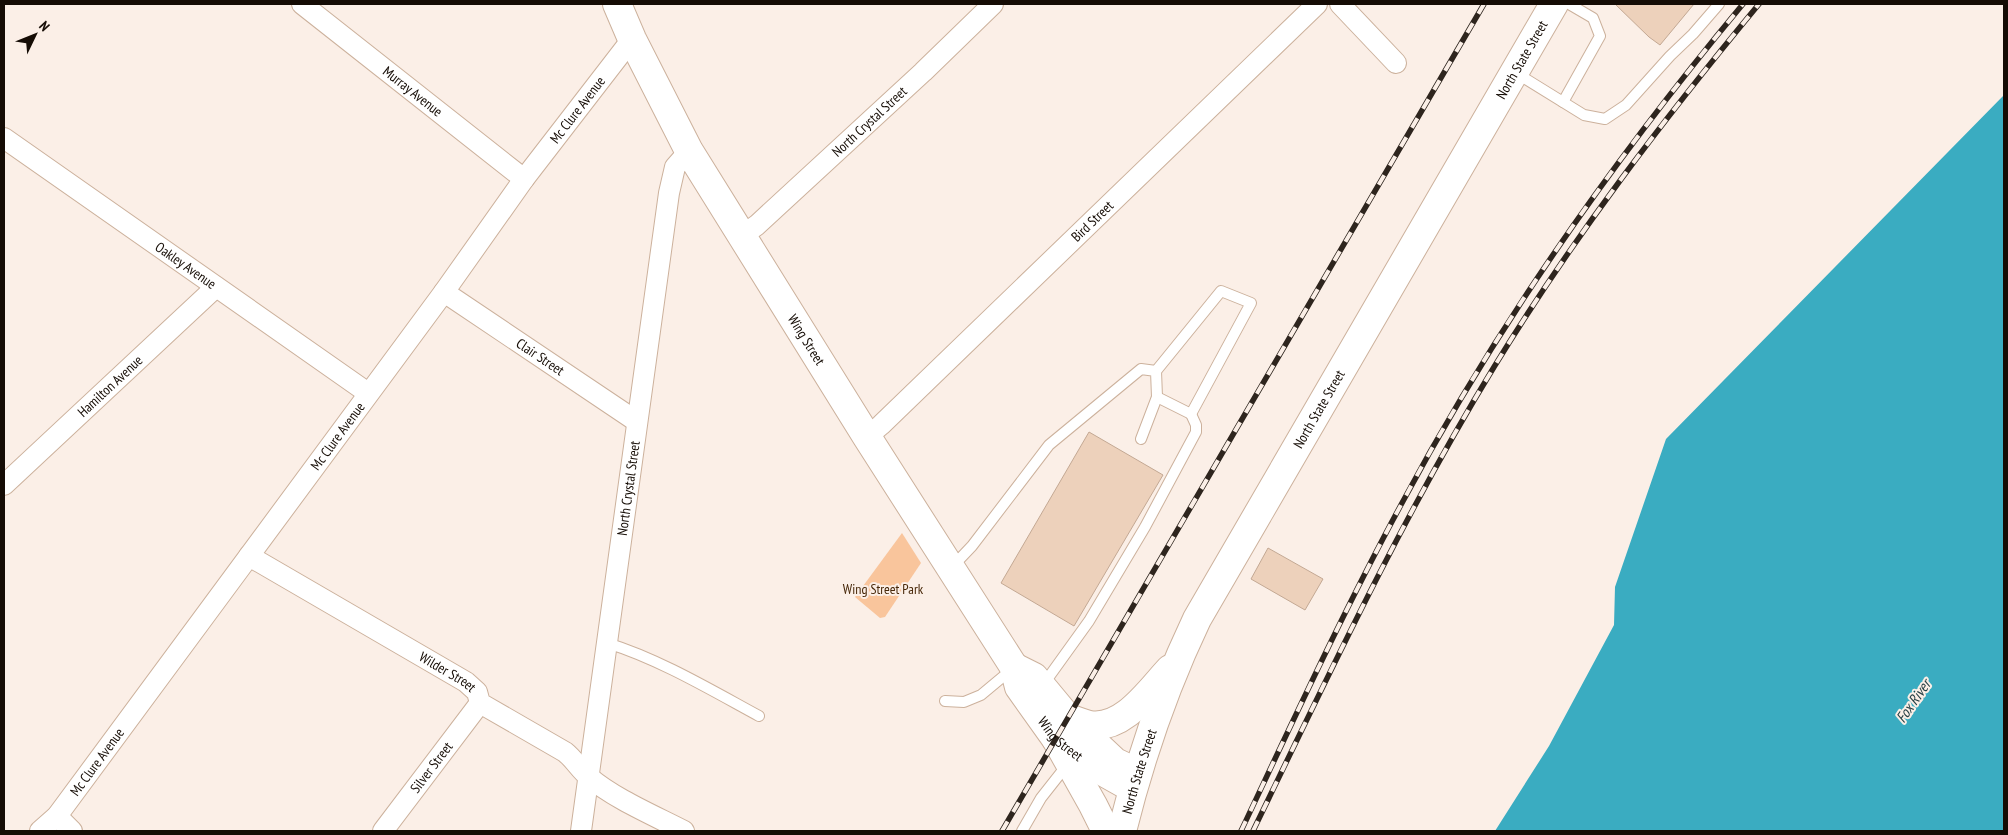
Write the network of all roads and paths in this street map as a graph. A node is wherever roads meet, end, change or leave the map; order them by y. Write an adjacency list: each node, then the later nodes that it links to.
1 (302, 4): 15 (street, Murray Avenue)
2 (617, 4): 9 (main road, Wing Street)
3 (993, 4): 16 (street, North Crystal Street)
4 (1317, 4): 24 (street, Bird Street)
5 (1340, 4): 10 (street)
6 (1554, 4): 11 (main road, North State Street)
7 (1569, 4): 12 (lane)
8 (1719, 4): 12 (lane)
9 (632, 39): 14 (main road, Wing Street); 15 (street, Mc Clure Avenue)
10 (1396, 63)
11 (1514, 72): 12 (lane); 30 (main road, North State Street)
12 (1563, 102)
13 (4, 138): 17 (street, Oakley Avenue)
14 (689, 151): 16 (main road, Wing Street); 23 (street, North Crystal Street)
15 (524, 179): 18 (street, Mc Clure Avenue)
16 (743, 235): 24 (main road, Wing Street)
17 (216, 287): 20 (street, Oakley Avenue); 26 (street, Hamilton Avenue)
18 (444, 292): 20 (street, Mc Clure Avenue); 23 (street, Clair Street)
19 (1156, 371): 21 (lane); 22 (lane); 28 (lane)
20 (368, 394): 27 (street, Mc Clure Avenue)
21 (1157, 396): 22 (lane); 25 (lane)
22 (1191, 414): 32 (lane)
23 (636, 421): 29 (street, North Crystal Street)
24 (866, 437): 28 (main road, Wing Street)
25 (1140, 439)
26 (4, 485)
27 (249, 556): 34 (street, Wilder Street); 40 (street, Mc Clure Avenue)
28 (951, 568): 31 (main road, Wing Street)
29 (607, 643): 35 (lane); 38 (street, North Crystal Street)
30 (1176, 663): 36 (main road); 39 (main road, North State Street)
31 (1014, 667): 32 (main road, Wing Street); 33 (lane); 36 (main road, Wing Street)
32 (1042, 686): 36 (main road, Wing Street)
33 (945, 701)
34 (480, 704): 38 (street, Wilder Street); 43 (street, Silver Street)
35 (759, 716)
36 (1062, 728): 37 (main road); 39 (main road, Wing Street)
37 (1069, 762): 46 (lane); 47 (main road)
38 (588, 776): 44 (street, North Crystal Street); 45 (street, Wilder Street)
39 (1135, 781): 48 (main road, North State Street)
40 (57, 816): 41 (street, Mc Clure Avenue); 42 (street)
41 (40, 831)
42 (72, 831)
43 (384, 831)
44 (580, 831)
45 (684, 831)
46 (1022, 831)
47 (1106, 831)
48 (1122, 831)

